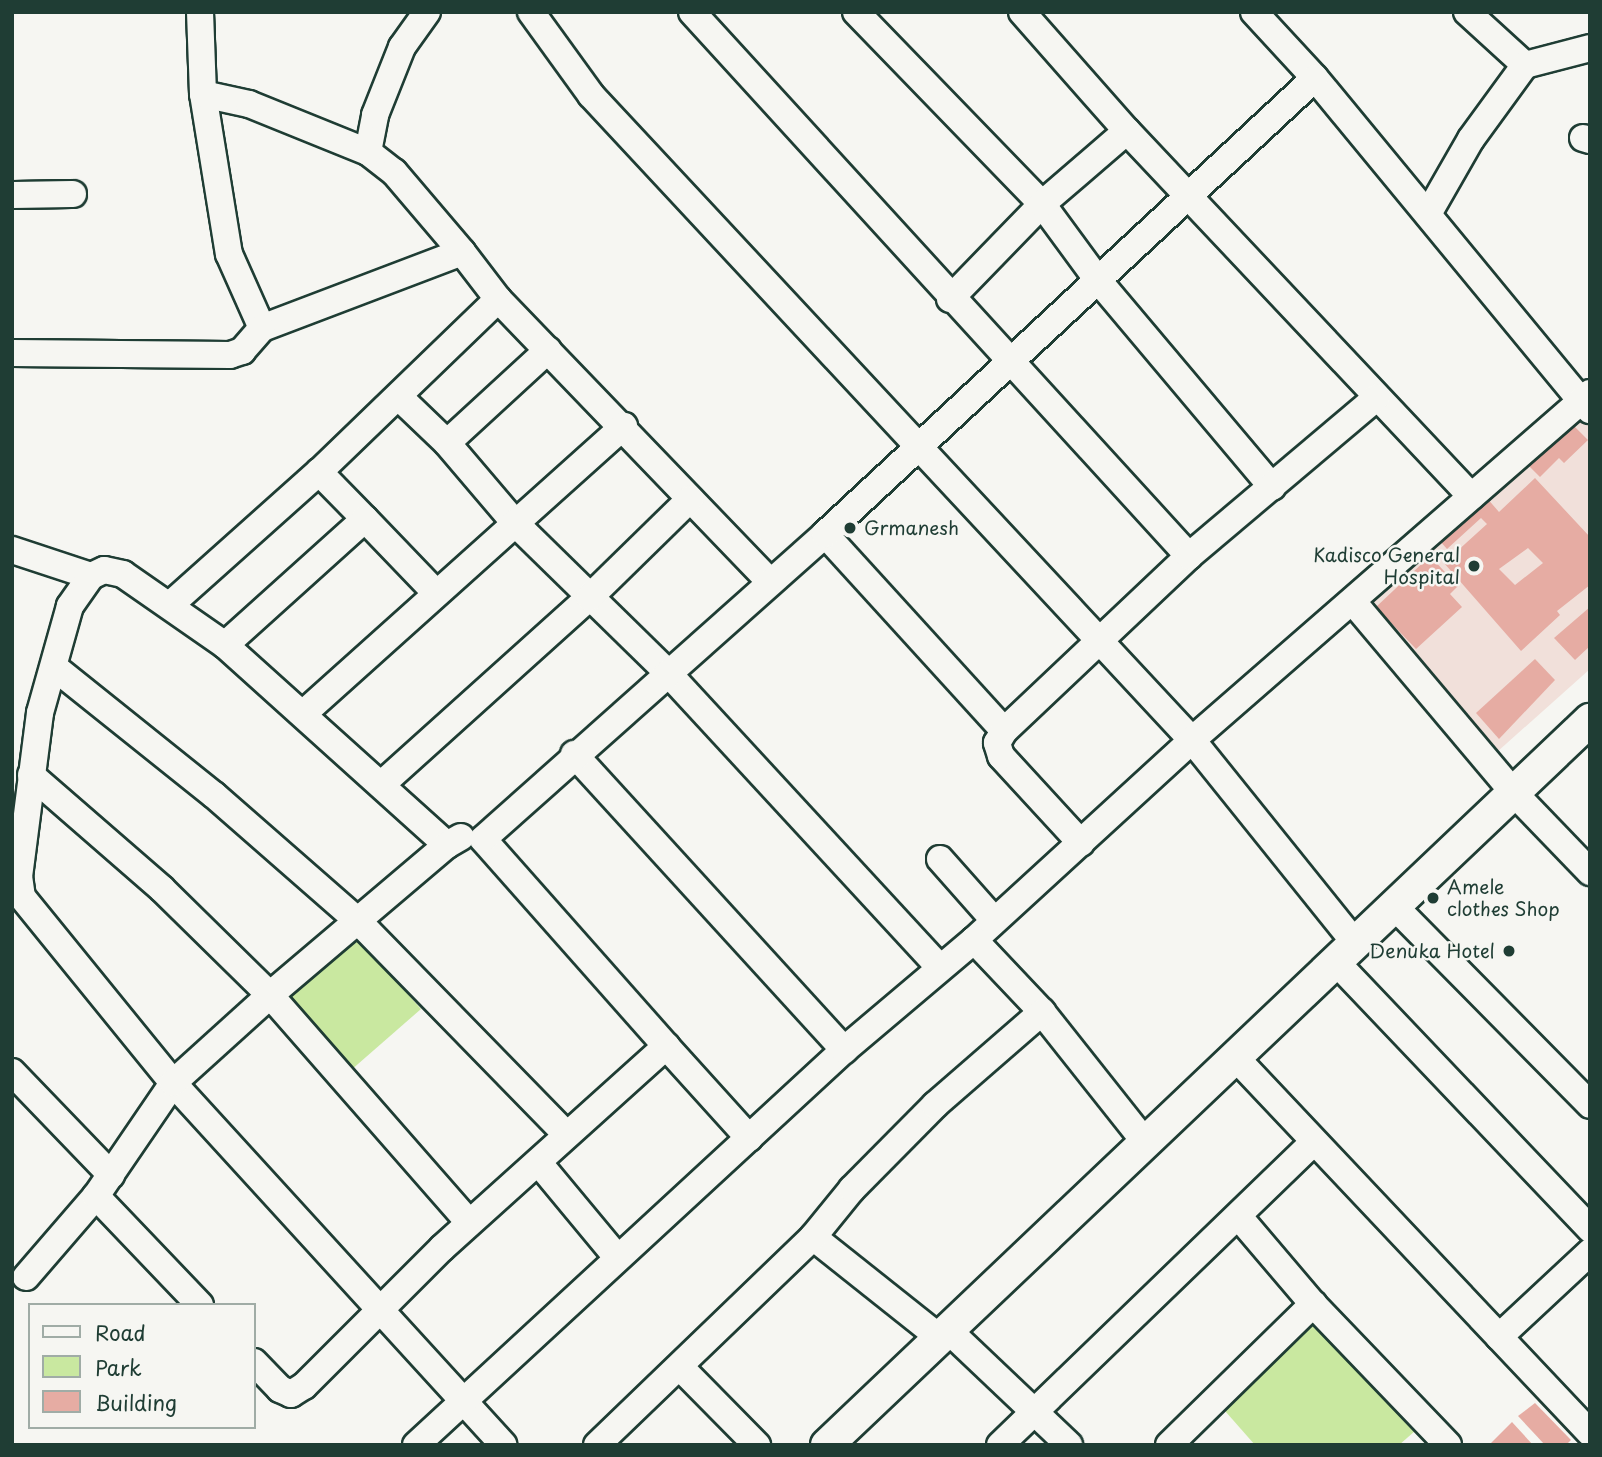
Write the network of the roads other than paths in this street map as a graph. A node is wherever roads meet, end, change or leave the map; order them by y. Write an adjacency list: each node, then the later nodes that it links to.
1 (200, 12): 12 (street)
2 (428, 12): 14 (street)
3 (531, 12): 33 (street)
4 (692, 12): 23 (street)
5 (856, 12): 18 (street)
6 (1022, 12): 13 (street)
7 (1254, 12): 11 (street)
8 (1467, 12): 10 (street)
9 (1590, 48): 10 (street)
10 (1525, 65): 19 (street)
11 (1315, 78): 17 (street); 19 (street)
12 (203, 94): 14 (street); 24 (street)
13 (1127, 131): 17 (street); 18 (street)
14 (368, 152): 20 (street)
15 (73, 194): 16 (street)
16 (12, 195)
17 (1190, 197): 21 (street); 29 (street)
18 (1042, 205): 21 (street); 23 (street)
19 (1428, 214): 30 (street)
20 (461, 252): 22 (street); 24 (street)
21 (1097, 279): 27 (street); 35 (street)
22 (498, 299): 25 (street); 28 (street)
23 (950, 299): 27 (street)
24 (262, 328): 26 (street)
25 (548, 350): 31 (street); 32 (street)
26 (12, 353)
27 (1010, 362): 33 (street); 42 (street)
28 (399, 397): 32 (street); 34 (street)
29 (1377, 397): 35 (street); 36 (street)
30 (1587, 401): 36 (street)
31 (624, 426): 37 (street); 39 (street)
32 (447, 443): 39 (street)
33 (919, 446): 40 (street); 49 (street)
34 (319, 472): 38 (street); 48 (street)
35 (1272, 487): 42 (street)
36 (1471, 496): 47 (street)
37 (690, 499): 44 (street); 46 (street)
38 (365, 519): 45 (street); 50 (street)
39 (515, 523): 45 (street); 46 (street)
40 (825, 534): 44 (street); 55 (street)
41 (12, 550): 43 (street)
42 (1189, 556): 49 (street)
43 (91, 576): 48 (street); 51 (street)
44 (770, 582): 52 (street)
45 (436, 593): 53 (street)
46 (590, 597): 52 (street); 59 (street)
47 (1354, 603): 56 (street); 60 (street)
48 (170, 606): 50 (street)
49 (1102, 640): 55 (street); 56 (street)
50 (225, 645): 53 (street)
51 (54, 667): 58 (street); 68 (street)
52 (668, 673): 57 (street); 71 (street)
53 (304, 713): 59 (street)
54 (1590, 720): 60 (main road)
55 (1004, 731): 62 (street)
56 (1192, 740): 62 (street); 70 (street)
57 (574, 754): 61 (street); 75 (street)
58 (31, 775): 72 (street); 78 (street)
59 (382, 784): 63 (street)
60 (1513, 792): 65 (street); 66 (main road)
61 (483, 839): 63 (street); 74 (street)
62 (1081, 843): 67 (street)
63 (447, 845): 68 (street)
64 (940, 859): 67 (street)
65 (1590, 872)
66 (1395, 906): 70 (main road); 79 (street)
67 (994, 920): 69 (street)
68 (358, 921): 72 (street); 80 (street)
69 (974, 940): 71 (street); 73 (street)
70 (1346, 953): 76 (main road); 88 (street)
71 (940, 968): 75 (street)
72 (270, 995): 78 (street); 87 (street)
73 (1042, 1012): 82 (street); 89 (street)
74 (666, 1046): 80 (street); 81 (street)
75 (844, 1050): 81 (street)
76 (1235, 1057): 82 (main road); 83 (street)
77 (12, 1072): 85 (street)
78 (173, 1083): 85 (street); 95 (street)
79 (1590, 1105)
80 (566, 1135): 84 (street)
81 (749, 1138): 91 (street)
82 (1145, 1142): 96 (main road)
83 (1314, 1142): 86 (street); 97 (street)
84 (537, 1162): 87 (street); 91 (street)
85 (103, 1185): 92 (street); 93 (street)
86 (1239, 1217): 94 (street); 101 (street)
87 (469, 1222): 95 (street)
88 (1590, 1229)
89 (813, 1237): 96 (street); 99 (street)
90 (1590, 1252): 97 (street)
91 (616, 1256): 100 (street)
92 (26, 1277)
93 (198, 1303)
94 (1313, 1304): 103 (street); 111 (street)
95 (383, 1309): 98 (street); 100 (street)
96 (944, 1334): 101 (street); 108 (main road)
97 (1499, 1337): 102 (street)
98 (256, 1364)
99 (680, 1367): 106 (street); 107 (street)
100 (464, 1402): 104 (street); 105 (street)
101 (1035, 1410): 109 (street); 110 (street)
102 (1590, 1433)
103 (1436, 1441)
104 (416, 1445)
105 (503, 1445)
106 (597, 1445)
107 (757, 1445)
108 (827, 1445)
109 (1000, 1445)
110 (1069, 1445)
111 (1169, 1445)

